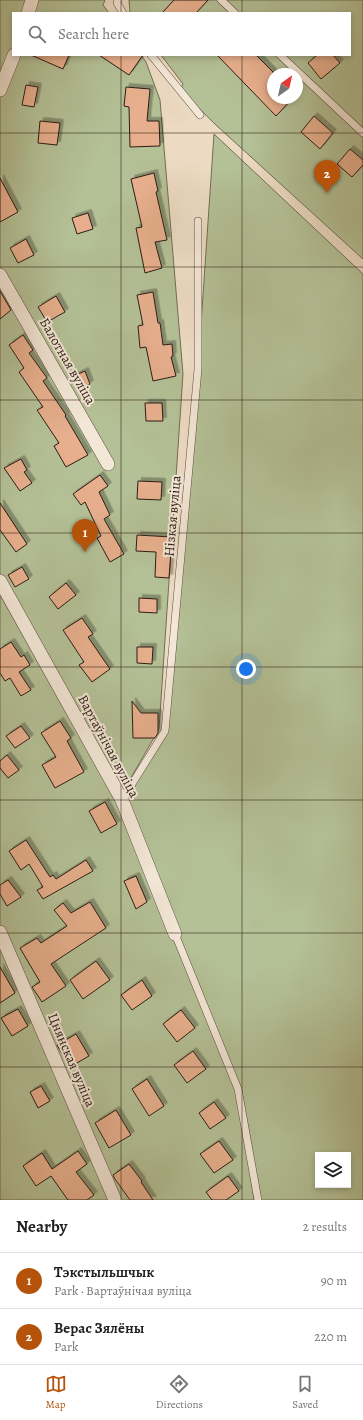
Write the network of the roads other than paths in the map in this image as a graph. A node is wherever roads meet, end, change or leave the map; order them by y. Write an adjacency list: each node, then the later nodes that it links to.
1 (32, 0): 4 (street)
2 (118, 0): 5 (lane)
3 (221, 0): 6 (lane)
4 (28, 12)
5 (122, 12)
6 (234, 12)
7 (14, 56): 10 (street)
8 (152, 56): 11 (lane)
9 (281, 56): 12 (lane)
10 (0, 90)
11 (200, 115)
12 (363, 133)
13 (198, 221): 17 (lane, Нізкая вуліца)
14 (0, 275): 15 (street, Балотная вуліца)
15 (108, 464)
16 (0, 581): 17 (street, Вартаўнічая вуліца)
17 (122, 800): 19 (street, Вартаўнічая вуліца)
18 (0, 932): 20 (street, Цнянская вуліца)
19 (175, 934): 21 (lane)
20 (115, 1200)
21 (258, 1200)

